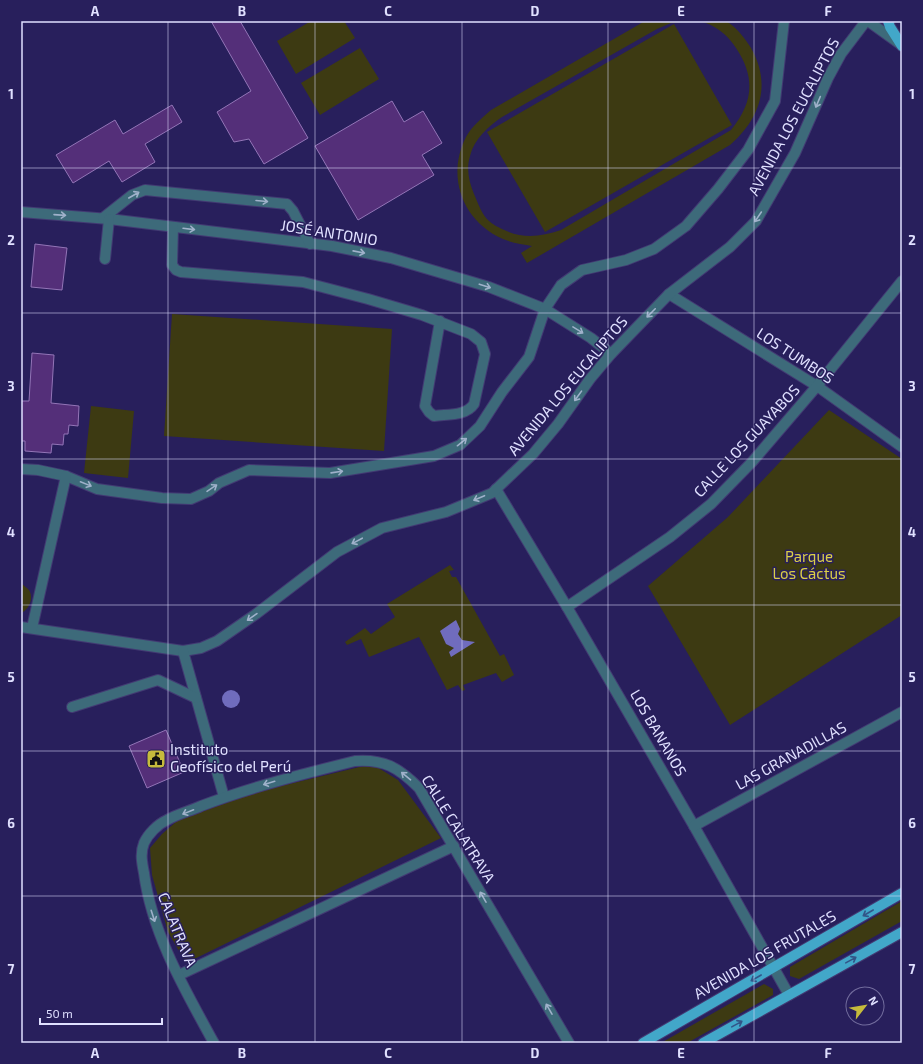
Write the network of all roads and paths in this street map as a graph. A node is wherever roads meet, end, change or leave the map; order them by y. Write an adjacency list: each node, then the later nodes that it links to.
1 (784, 21): 12 (street)
2 (867, 21): 4 (street); 11 (street, AVENIDA LOS EUCALIPTOS, one-way to 11)
3 (888, 21): 4 (main road)
4 (901, 45)
5 (21, 212): 6 (street, JOSÉ ANTONIO, one-way to 6)
6 (106, 218): 7 (street, JOSÉ ANTONIO); 8 (street, one-way to 8); 9 (street)
7 (173, 227): 8 (street, JOSÉ ANTONIO, one-way to 8); 13 (street)
8 (310, 244): 12 (street, JOSÉ ANTONIO, one-way to 12)
9 (105, 259)
10 (902, 281): 15 (street, CALLE LOS GUAYABOS)
11 (670, 294): 14 (street, AVENIDA LOS EUCALIPTOS, one-way to 14); 15 (street, LOS TUMBOS)
12 (545, 309): 14 (street, JOSÉ ANTONIO, one-way to 14); 18 (street, one-way to 12)
13 (440, 321): 13 (street)
14 (611, 354): 19 (street, AVENIDA LOS EUCALIPTOS, one-way to 19)
15 (817, 386): 16 (street, LOS TUMBOS); 20 (street, CALLE LOS GUAYABOS)
16 (902, 447)
17 (21, 469): 18 (street)
18 (66, 476): 22 (street)
19 (496, 489): 20 (street, LOS BANANOS); 23 (street, AVENIDA LOS EUCALIPTOS, one-way to 23)
20 (568, 607): 28 (street, LOS BANANOS)
21 (21, 627): 22 (street, AVENIDA LOS EUCALIPTOS)
22 (32, 628): 23 (street, AVENIDA LOS EUCALIPTOS)
23 (183, 651): 24 (street)
24 (196, 698): 25 (street); 27 (street)
25 (72, 707)
26 (902, 712): 28 (street, LAS GRANADILLAS)
27 (224, 797): 29 (street, CALLE CALATRAVA, one-way to 27); 33 (street, CALATRAVA, one-way to 33)
28 (694, 826): 32 (street, LOS BANANOS)
29 (454, 846): 33 (street); 36 (street, CALLE CALATRAVA, one-way to 29)
30 (902, 893): 32 (main road, AVENIDA LOS FRUTALES, one-way to 32)
31 (902, 932): 34 (main road, one-way to 31)
32 (774, 968): 34 (street, LOS BANANOS); 37 (main road, AVENIDA LOS FRUTALES, one-way to 37)
33 (179, 975): 35 (street, CALATRAVA)
34 (789, 995): 38 (main road, one-way to 34)
35 (214, 1043)
36 (568, 1043)
37 (643, 1043)
38 (703, 1043)

